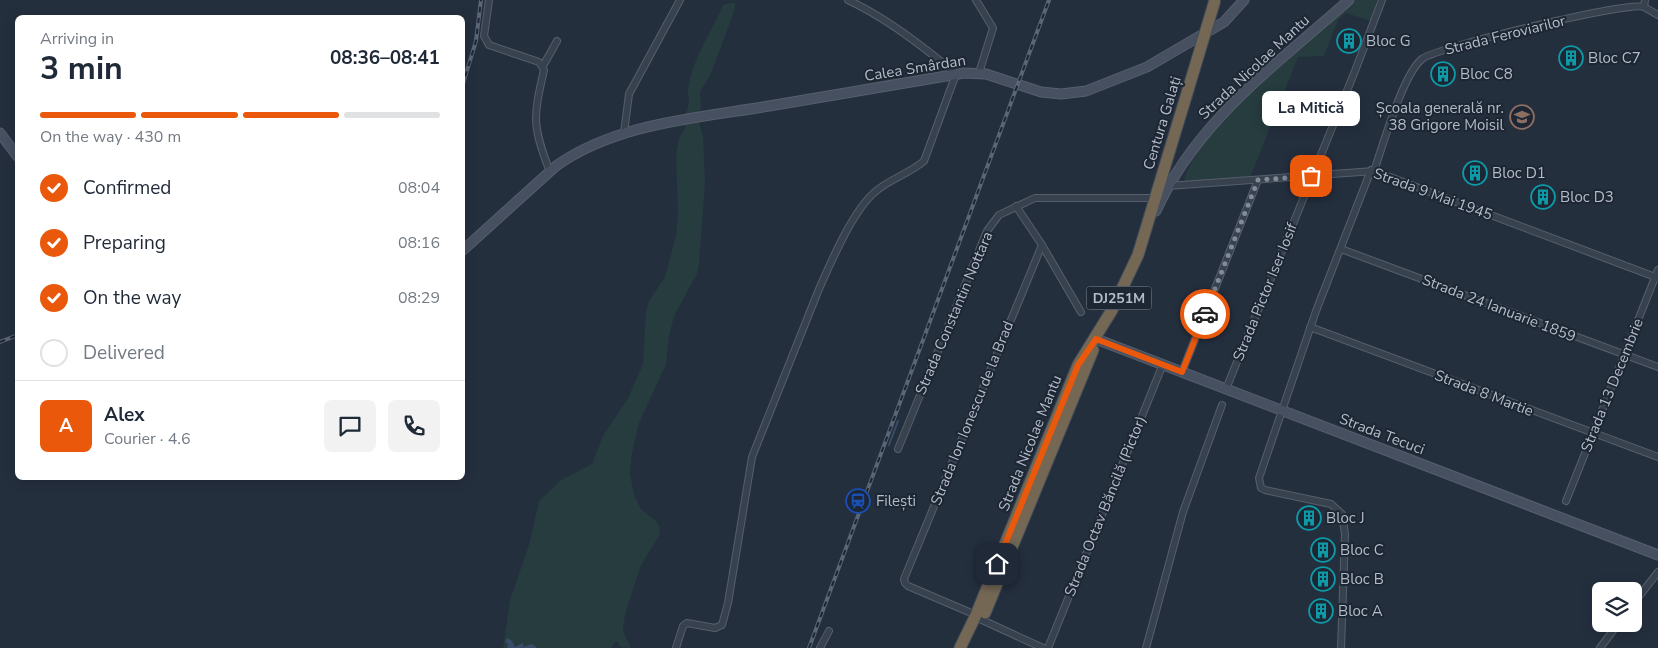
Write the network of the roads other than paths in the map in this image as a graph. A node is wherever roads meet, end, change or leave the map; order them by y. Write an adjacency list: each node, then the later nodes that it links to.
1 (489, 0): 12 (street)
2 (680, 0): 16 (street)
3 (848, 0): 14 (street)
4 (976, 0): 13 (street)
5 (1215, 0): 23 (highway, Centura Galați, bridge)
6 (1244, 0): 13 (main road, Calea Smârdan)
7 (1350, 0): 22 (main road, Strada Nicolae Mantu / DJ251M)
8 (1382, 0): 20 (street, Strada Pictor Iser Iosif)
9 (1645, 3): 10 (street); 18 (street, Strada Feroviarilor)
10 (1658, 14)
11 (557, 41): 12 (street)
12 (543, 66): 19 (street)
13 (979, 72): 14 (main road, Calea Smârdan)
14 (956, 74): 16 (main road, Calea Smârdan); 50 (street)
15 (0, 133): 17 (main road)
16 (624, 133): 19 (main road, Calea Smârdan)
17 (15, 153)
18 (1373, 171): 20 (street, Strada 9 Mai 1945); 27 (street, Strada Feroviarilor); 29 (street, Strada 9 Mai 1945)
19 (550, 172): 26 (main road, Calea Smârdan)
20 (1311, 176): 21 (street, Strada 9 Mai 1945); 37 (street, Strada Pictor Iser Iosif)
21 (1258, 180): 22 (street, Strada 9 Mai 1945); 36 (street)
22 (1168, 186): 28 (main road, DJ251M)
23 (1154, 198): 24 (street, Strada Constantin Nottara); 28 (highway, Centura Galați)
24 (1016, 206): 25 (street); 41 (street, Strada Constantin Nottara)
25 (1042, 245): 30 (street); 47 (street, Strada Ion Ionescu de la Brad)
26 (465, 249)
27 (1341, 249): 31 (street, Strada Feroviarilor); 33 (street, Strada 24 Ianuarie 1859)
28 (1138, 255): 32 (highway, DJ251M)
29 (1657, 274): 33 (street, Strada 13 Decembrie)
30 (1081, 312)
31 (1310, 327): 39 (street, Strada Feroviarilor); 40 (street, Strada 8 Martie)
32 (1096, 339): 34 (main road, Strada Tecuci); 47 (highway, DJ251M)
33 (1625, 354): 35 (street, Strada 24 Ianuarie 1859); 40 (street, Strada 13 Decembrie)
34 (1163, 364): 36 (main road, Strada Tecuci); 55 (street, Strada Octav Băncilă (Pictor))
35 (1658, 367)
36 (1182, 372): 37 (main road, Strada Tecuci)
37 (1226, 389): 39 (main road, Strada Tecuci)
38 (1222, 405): 56 (street)
39 (1283, 411): 44 (main road, Strada Tecuci); 57 (street, Strada Feroviarilor)
40 (1593, 433): 42 (street, Strada 8 Martie); 43 (street, Strada 13 Decembrie)
41 (898, 449)
42 (1658, 458)
43 (1566, 501)
44 (1658, 556)
45 (1658, 572): 46 (street)
46 (1642, 593)
47 (979, 617): 52 (highway, DJ251M); 53 (highway, DJ251M); 54 (street)
48 (829, 631): 51 (street)
49 (1612, 632): 58 (street)
50 (676, 648)
51 (820, 648)
52 (960, 648)
53 (968, 648)
54 (1043, 648)
55 (1048, 648)
56 (1146, 648)
57 (1341, 648)
58 (1600, 648)

